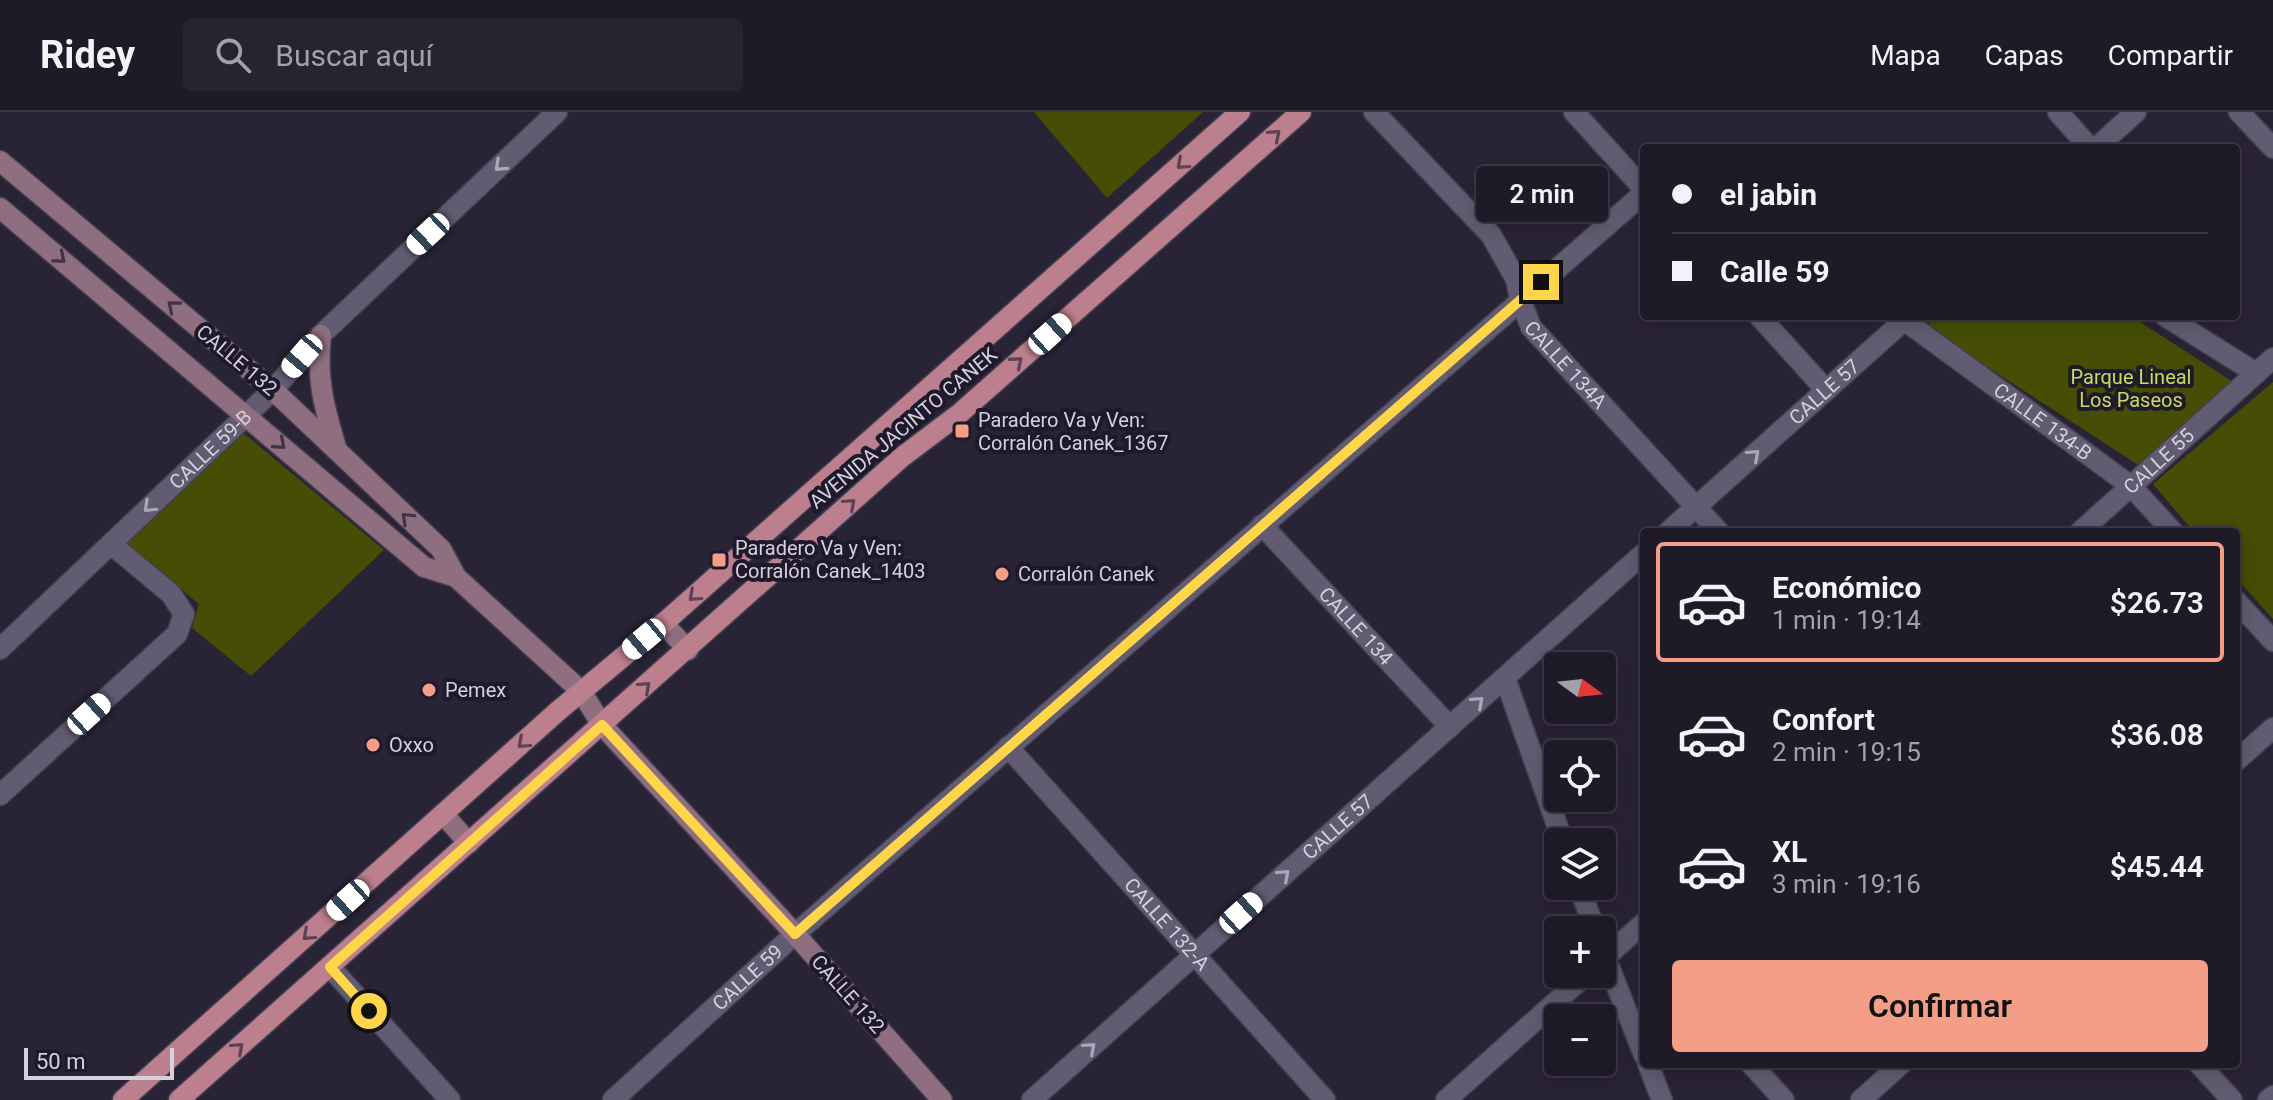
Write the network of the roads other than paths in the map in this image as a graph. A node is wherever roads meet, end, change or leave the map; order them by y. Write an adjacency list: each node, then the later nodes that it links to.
1 (557, 112): 21 (street, CALLE 59-B, one-way to 21)
2 (1240, 112): 39 (main road, AVENIDA JACINTO CANEK, one-way to 39)
3 (1301, 112): 42 (main road, AVENIDA JACINTO CANEK, one-way to 3)
4 (1374, 112): 16 (street, CALLE 134A)
5 (1574, 112): 13 (street)
6 (2058, 112): 9 (street)
7 (2136, 112): 10 (street)
8 (2239, 112): 11 (street)
9 (2089, 144)
10 (2098, 144)
11 (2273, 148)
12 (0, 161): 24 (street, CALLE 132, one-way to 12)
13 (1640, 186)
14 (1640, 194): 16 (street, CALLE 59)
15 (0, 208): 26 (street, CALLE 132, one-way to 26)
16 (1520, 299): 29 (street, CALLE 134A); 30 (street, CALLE 59)
17 (1763, 320): 25 (street)
18 (1904, 320): 25 (street, CALLE 57)
19 (1909, 320): 28 (street, CALLE 134-B)
20 (2171, 320): 23 (street)
21 (321, 335): 24 (street, CALLE 59-B); 27 (street)
22 (2273, 358): 23 (street, CALLE 55)
23 (2256, 373): 28 (street, CALLE 55)
24 (273, 390): 26 (street, CALLE 59-B); 27 (street, CALLE 132)
25 (1826, 390): 29 (street, CALLE 57, one-way to 25)
26 (246, 415): 35 (street, CALLE 59-B, one-way to 35); 37 (street, CALLE 132, one-way to 37)
27 (337, 451): 37 (street, CALLE 132, one-way to 27)
28 (2131, 486): 33 (street, CALLE 55); 34 (street, CALLE 134-B)
29 (1696, 507): 31 (street, CALLE 57); 32 (street, CALLE 134A)
30 (1262, 525): 46 (street, CALLE 134); 48 (street, CALLE 59)
31 (1672, 528)
32 (1715, 528)
33 (2084, 528)
34 (2169, 528)
35 (111, 544): 41 (street, CALLE 59-B); 50 (street)
36 (1640, 557): 43 (street, CALLE 57)
37 (456, 577): 44 (street, CALLE 132)
38 (2240, 605): 40 (street)
39 (663, 623): 42 (street); 44 (main road, AVENIDA JACINTO CANEK)
40 (2273, 641)
41 (0, 649)
42 (688, 650): 45 (main road, AVENIDA JACINTO CANEK, one-way to 42)
43 (1505, 678): 46 (street, CALLE 57, one-way to 43); 52 (street)
44 (581, 691): 45 (street, CALLE 132); 51 (main road, AVENIDA JACINTO CANEK, one-way to 51)
45 (602, 725): 53 (main road, AVENIDA JACINTO CANEK); 54 (street, CALLE 132)
46 (1450, 727): 57 (street, CALLE 57, one-way to 46)
47 (2273, 728): 49 (street)
48 (1008, 747): 54 (street, CALLE 59); 57 (street, CALLE 132-A)
49 (2240, 757)
50 (0, 795)
51 (443, 814): 53 (street); 67 (main road, AVENIDA JACINTO CANEK, one-way to 67)
52 (1558, 828)
53 (469, 843): 58 (main road, AVENIDA JACINTO CANEK)
54 (795, 934): 70 (street, CALLE 59); 71 (street, CALLE 132)
55 (1640, 934): 56 (street)
56 (1616, 948)
57 (1195, 955): 72 (street, CALLE 57, one-way to 57); 73 (street, CALLE 132-A)
58 (330, 967): 68 (main road, AVENIDA JACINTO CANEK, one-way to 58); 69 (street)
59 (1616, 987): 61 (street)
60 (1571, 988): 74 (street)
61 (1640, 1045)
62 (1650, 1068): 75 (street)
63 (1755, 1068): 76 (street)
64 (1897, 1068): 77 (street)
65 (2203, 1068): 78 (street)
66 (2273, 1096): 79 (street)
67 (123, 1100)
68 (179, 1100)
69 (450, 1100)
70 (613, 1100)
71 (942, 1100)
72 (1032, 1100)
73 (1325, 1100)
74 (1446, 1100)
75 (1662, 1100)
76 (1784, 1100)
77 (1861, 1100)
78 (2232, 1100)
79 (2268, 1100)

